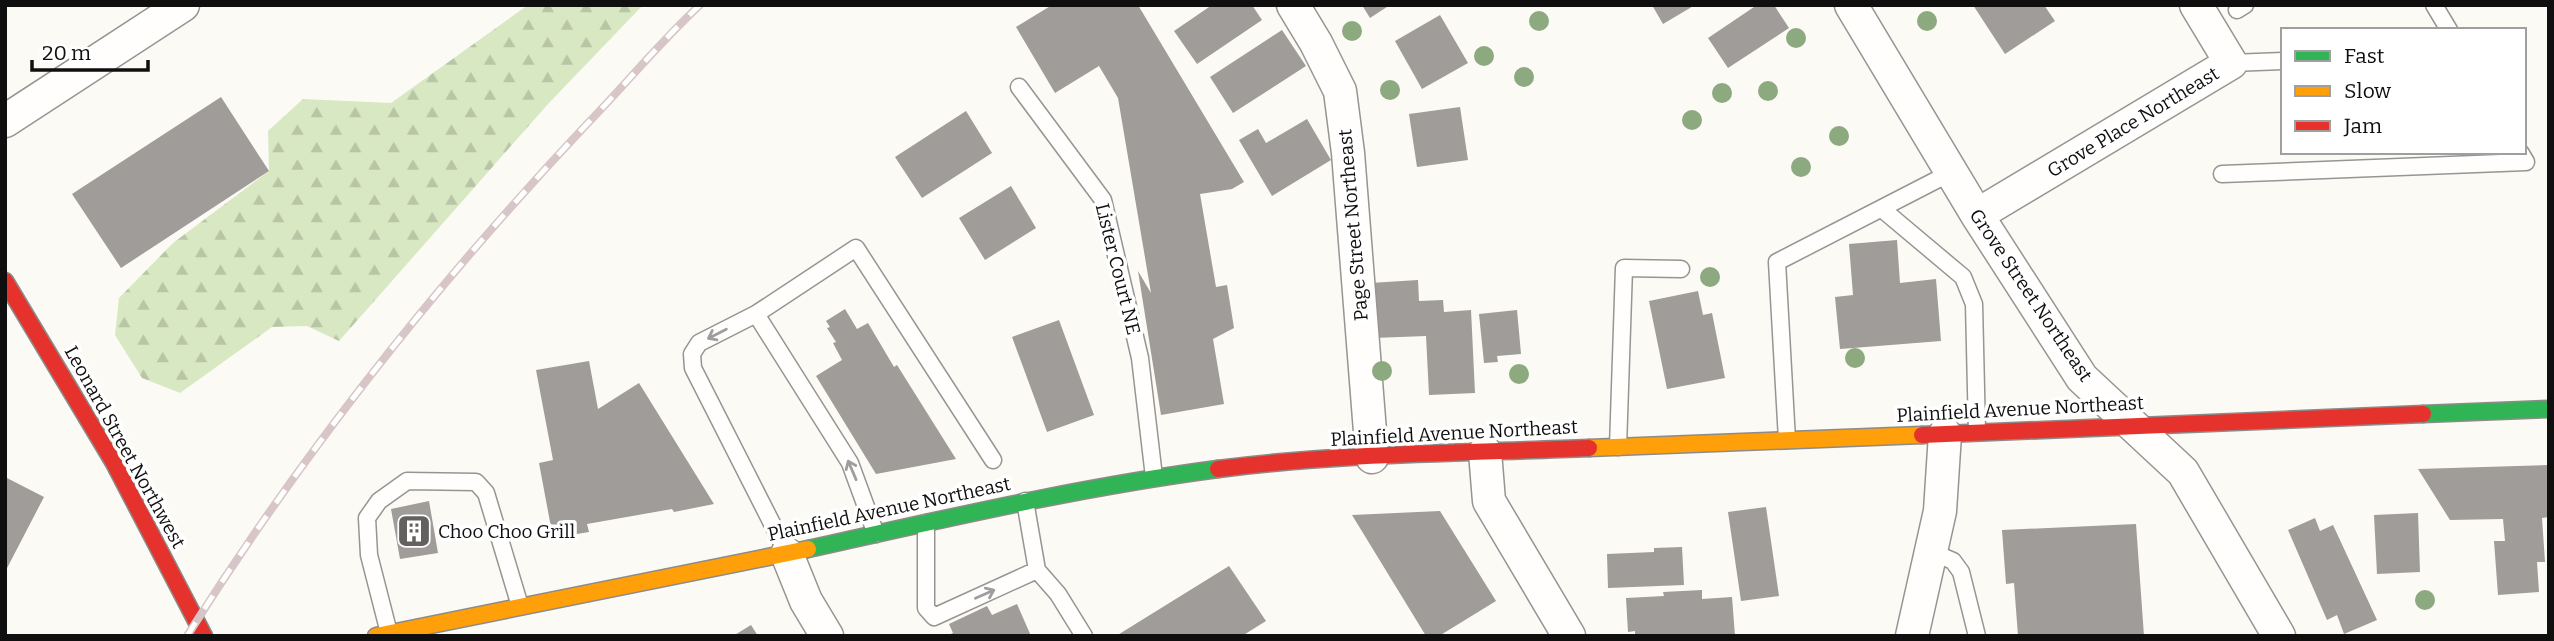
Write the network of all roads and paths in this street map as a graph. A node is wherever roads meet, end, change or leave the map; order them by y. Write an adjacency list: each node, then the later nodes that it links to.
1 (183, 5): 10 (street)
2 (1293, 5): 26 (street, Page Street Northeast)
3 (1851, 5): 12 (street, Grove Street Northeast)
4 (2196, 5): 8 (street, Grove Place Northeast)
5 (2434, 5): 6 (lane)
6 (2448, 28)
7 (2281, 61): 8 (lane)
8 (2231, 63): 15 (street, Grove Place Northeast)
9 (1019, 87): 28 (lane, Lister Court NE)
10 (5, 121)
11 (2521, 154): 13 (lane)
12 (1952, 172): 14 (lane); 15 (street, Grove Street Northeast)
13 (2222, 174)
14 (1882, 209): 21 (lane); 23 (lane)
15 (1977, 215): 20 (street, Grove Street Northeast)
16 (1681, 269): 24 (lane)
17 (5, 281): 37 (main road, Leonard Street Northwest)
18 (756, 314): 27 (lane); 31 (lane, one-way to 18); 33 (lane, one-way to 33)
19 (2549, 409): 20 (main road, Plainfield Avenue Northeast)
20 (2134, 425): 21 (main road, Plainfield Avenue Northeast); 43 (street, Grove Street Northeast)
21 (1977, 432): 22 (main road, Plainfield Avenue Northeast)
22 (1945, 434): 23 (main road, Plainfield Avenue Northeast); 32 (street)
23 (1787, 440): 24 (main road, Plainfield Avenue Northeast)
24 (1618, 447): 25 (main road, Plainfield Avenue Northeast)
25 (1485, 452): 26 (main road, Plainfield Avenue Northeast); 40 (street)
26 (1372, 457): 28 (main road, Plainfield Avenue Northeast)
27 (993, 460)
28 (1154, 477): 29 (main road, Plainfield Avenue Northeast)
29 (1025, 502): 30 (main road, Plainfield Avenue Northeast); 34 (lane)
30 (926, 523): 31 (main road, Plainfield Avenue Northeast); 34 (lane, one-way to 34)
31 (876, 534): 33 (main road, Plainfield Avenue Northeast)
32 (1930, 551): 41 (street); 42 (lane)
33 (787, 554): 35 (main road, Plainfield Avenue Northeast); 38 (street)
34 (1037, 570): 39 (lane)
35 (520, 607): 36 (main road, Plainfield Avenue Northeast); 36 (lane)
36 (383, 634)
37 (204, 636)
38 (827, 636)
39 (1084, 636)
40 (1569, 636)
41 (1912, 636)
42 (1978, 636)
43 (2279, 636)

